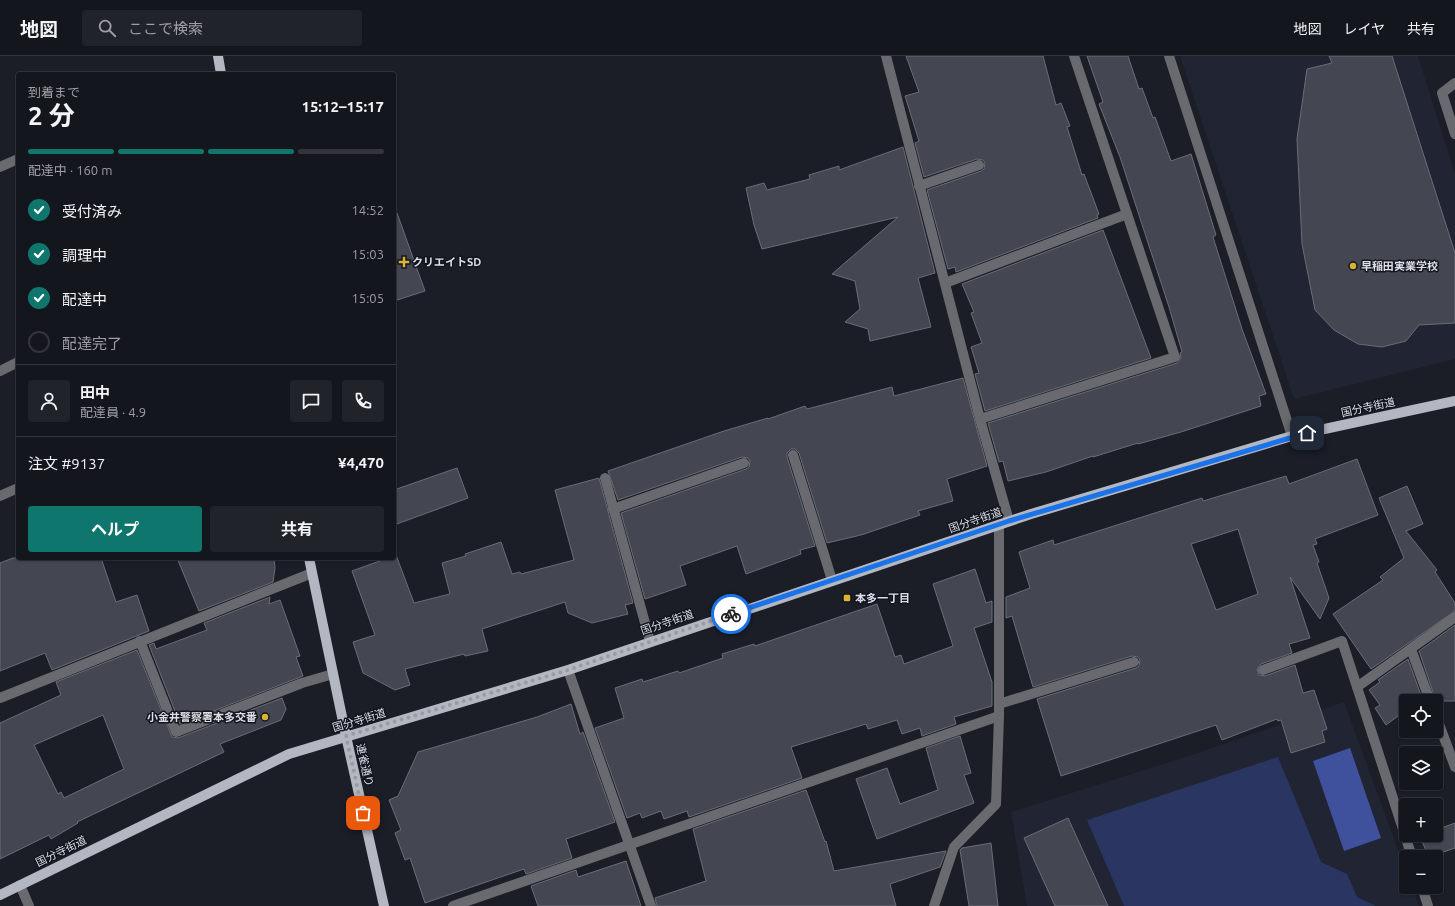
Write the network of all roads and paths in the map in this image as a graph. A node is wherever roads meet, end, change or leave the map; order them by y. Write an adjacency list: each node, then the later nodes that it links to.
1 (218, 56): 5 (main road)
2 (886, 56): 11 (street)
3 (1074, 56): 12 (street)
4 (1169, 56): 18 (street)
5 (220, 72)
6 (1455, 83): 7 (street)
7 (1455, 134)
8 (16, 160): 10 (street)
9 (979, 165): 11 (street)
10 (0, 167)
11 (919, 186): 13 (street)
12 (1127, 214): 13 (street); 17 (street)
13 (945, 282): 17 (street)
14 (16, 363): 15 (street)
15 (0, 371)
16 (1455, 401): 18 (main road, 国分寺街道)
17 (980, 419): 25 (street)
18 (1292, 436): 25 (main road, 国分寺街道)
19 (793, 455): 29 (street)
20 (744, 463): 24 (street)
21 (605, 478): 24 (street)
22 (16, 489): 23 (street)
23 (0, 496)
24 (613, 509): 31 (street)
25 (1009, 521): 26 (main road, 国分寺街道)
26 (999, 525): 29 (main road, 国分寺街道); 41 (street)
27 (309, 560): 28 (main road, 連雀通り)
28 (312, 573): 32 (street); 37 (main road, 連雀通り)
29 (832, 580): 31 (main road, 国分寺街道)
30 (1455, 617): 33 (street)
31 (650, 641): 35 (main road, 国分寺街道)
32 (140, 642): 37 (street); 40 (street)
33 (1411, 649): 38 (street); 39 (street)
34 (1134, 662): 41 (street)
35 (568, 670): 44 (main road, 国分寺街道); 46 (street)
36 (1263, 670): 38 (street)
37 (333, 674): 44 (main road, 連雀通り)
38 (1357, 687): 47 (street)
39 (1427, 694)
40 (0, 698)
41 (999, 704): 42 (street)
42 (999, 716): 46 (street); 55 (street)
43 (1443, 735): 45 (street)
44 (346, 736): 48 (main road, 国分寺街道); 52 (main road, 連雀通り)
45 (1455, 767)
46 (630, 845): 53 (street); 54 (street)
47 (1410, 850)
48 (20, 885): 50 (main road, 国分寺街道); 51 (street)
49 (1424, 894): 56 (street)
50 (0, 895)
51 (29, 906)
52 (384, 906)
53 (453, 906)
54 (651, 906)
55 (934, 906)
56 (1428, 906)

